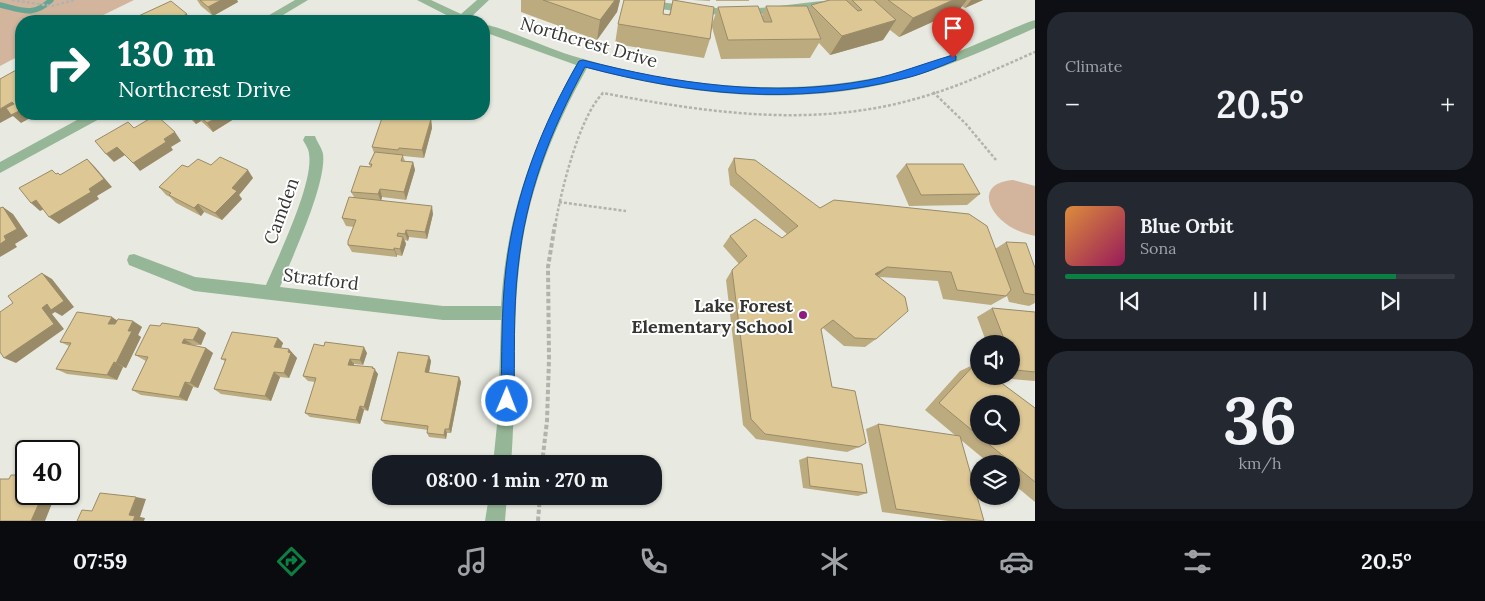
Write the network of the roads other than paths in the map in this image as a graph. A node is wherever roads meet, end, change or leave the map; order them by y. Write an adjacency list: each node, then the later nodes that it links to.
1 (303, 0): 6 (street)
2 (422, 0): 7 (street)
3 (484, 0): 8 (street)
4 (628, 0): 5 (street)
5 (842, 0)
6 (276, 15)
7 (454, 15)
8 (469, 15)
9 (1035, 24): 11 (street, Northcrest Drive)
10 (490, 30): 11 (street, Northcrest Drive)
11 (583, 63): 17 (street)
12 (87, 120): 14 (street)
13 (310, 140): 16 (street, Camden)
14 (0, 168)
15 (134, 260): 16 (street, Stratford)
16 (270, 293): 17 (street, Stratford)
17 (509, 313): 18 (street)
18 (503, 455)
19 (497, 505): 20 (street)
20 (495, 521)

